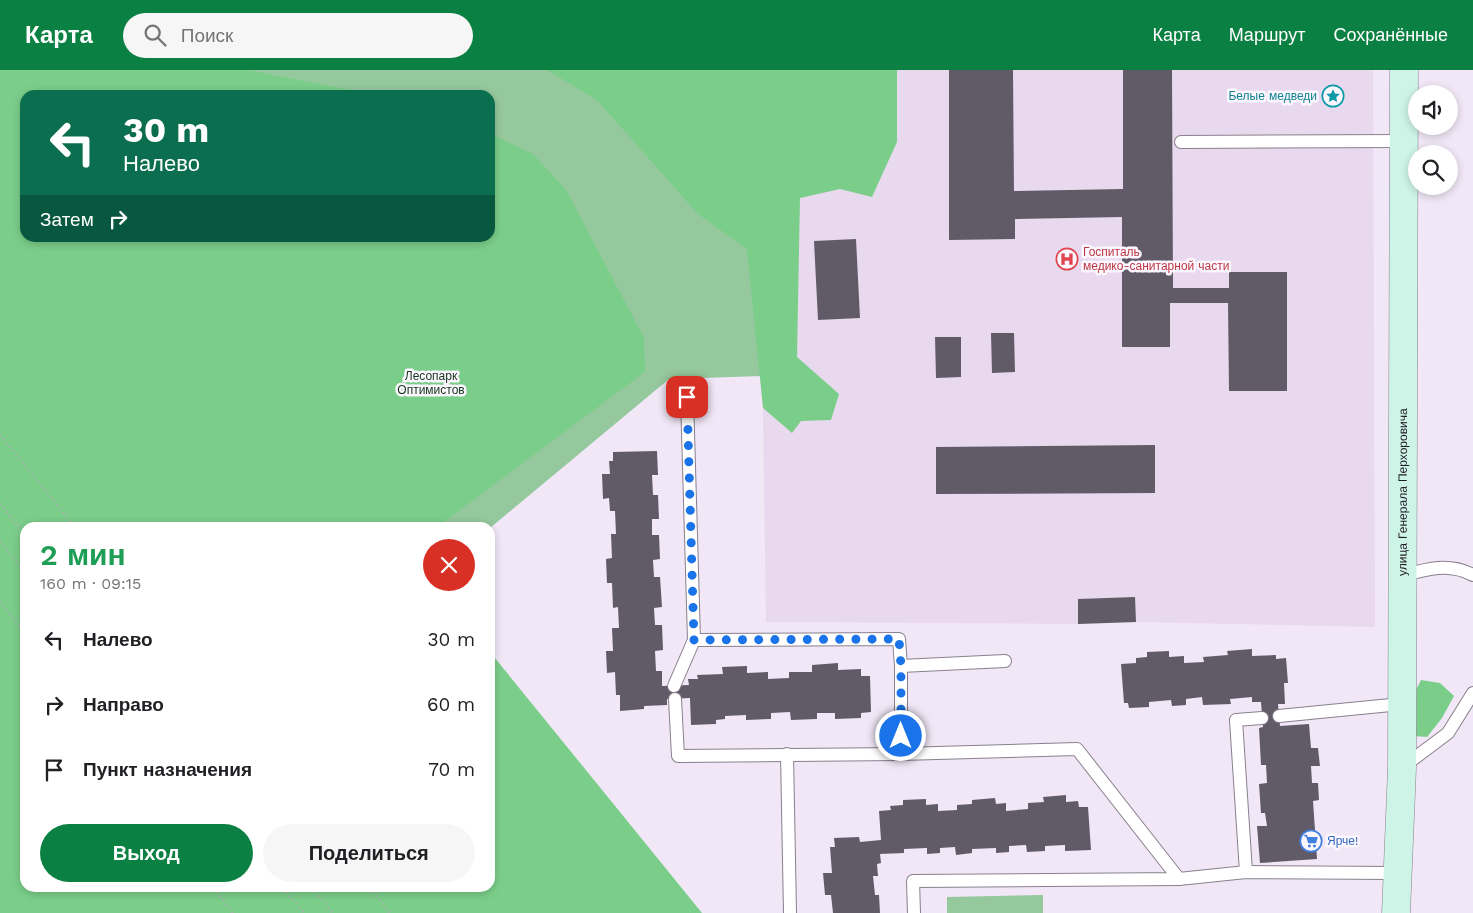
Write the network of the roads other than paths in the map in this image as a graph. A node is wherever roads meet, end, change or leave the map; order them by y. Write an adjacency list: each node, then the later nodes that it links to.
1 (1404, 70): 2 (street, улица Генерала Перхоровича)
2 (1403, 141): 3 (lane); 6 (street, улица Генерала Перхоровича)
3 (1181, 142)
4 (687, 397): 7 (lane)
5 (1473, 575): 6 (lane)
6 (1401, 576): 11 (street, улица Генерала Перхоровича)
7 (694, 640): 9 (lane); 14 (lane)
8 (1005, 661): 9 (lane)
9 (901, 666): 15 (lane)
10 (1473, 693): 16 (lane)
11 (1402, 704): 12 (lane); 16 (street, улица Генерала Перхоровича)
12 (1279, 716)
13 (1262, 718): 17 (lane)
14 (787, 754): 15 (lane); 20 (lane)
15 (901, 754): 19 (lane)
16 (1402, 768): 18 (street, улица Генерала Перхоровича)
17 (1246, 872): 18 (lane); 19 (lane)
18 (1397, 873): 22 (street, улица Генерала Перхоровича)
19 (1179, 879): 21 (lane)
20 (790, 913)
21 (914, 913)
22 (1396, 913)

